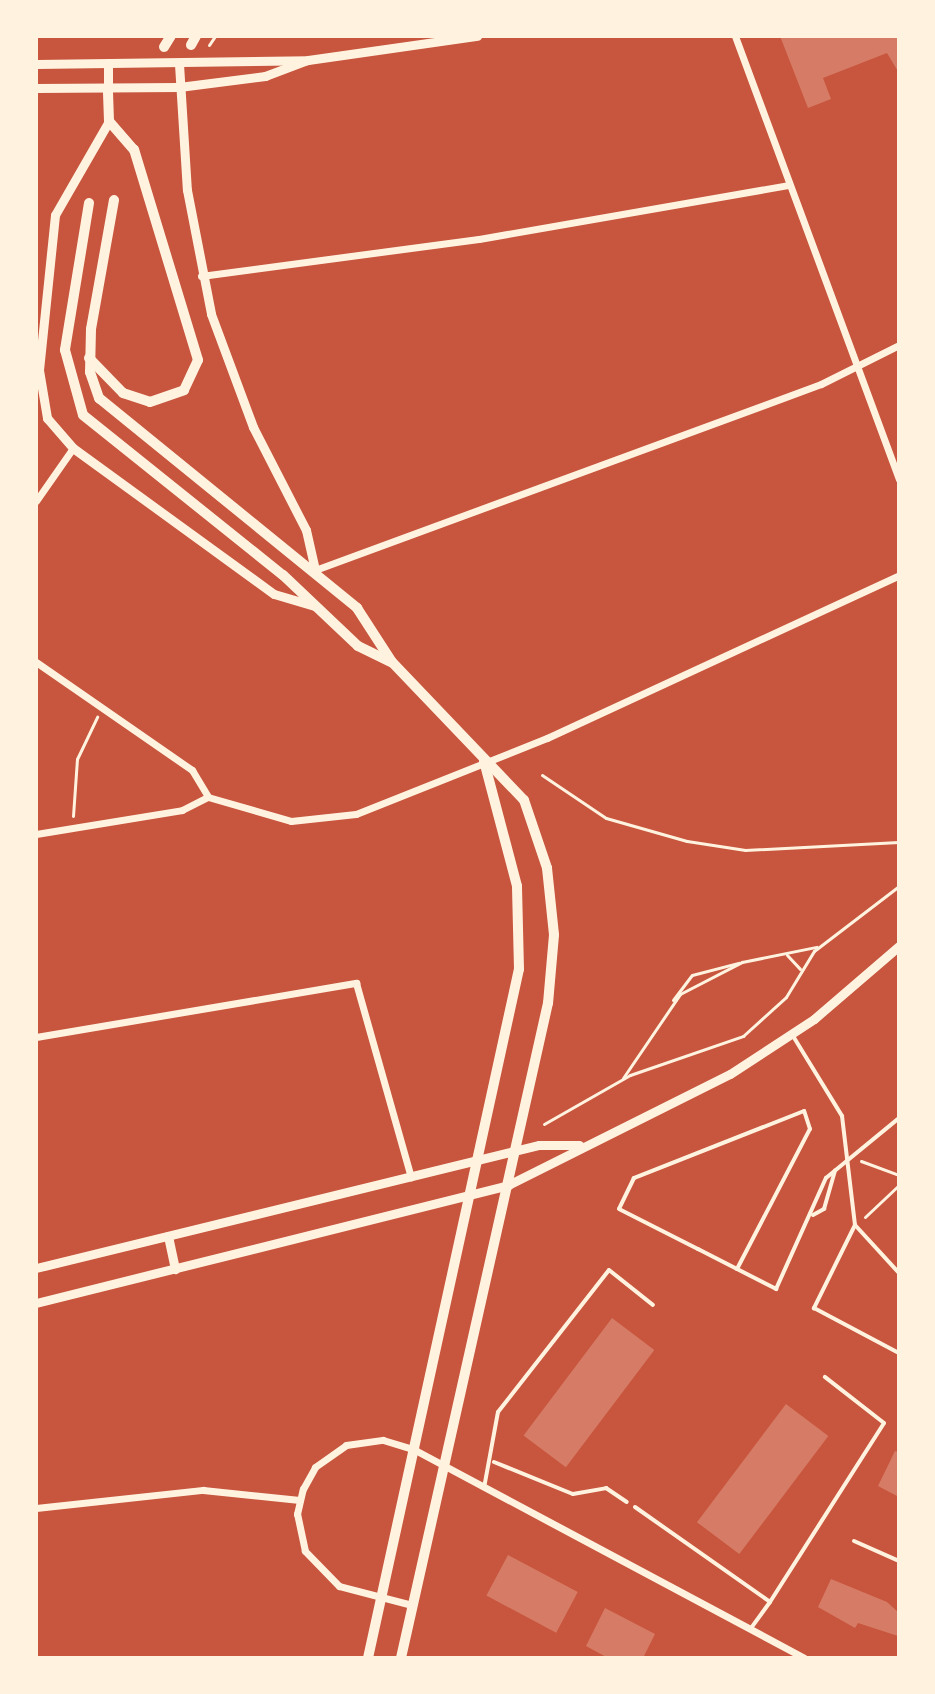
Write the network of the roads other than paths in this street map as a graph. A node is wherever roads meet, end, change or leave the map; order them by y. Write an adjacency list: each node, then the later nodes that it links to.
1 (171, 36): 4 (main road)
2 (477, 36): 5 (street)
3 (735, 36): 13 (street)
4 (164, 47)
5 (308, 60): 7 (street); 9 (street)
6 (36, 64): 8 (street)
7 (179, 64): 8 (street); 9 (street)
8 (108, 66): 11 (street)
9 (179, 87): 11 (street); 16 (street)
10 (36, 88): 11 (street)
11 (108, 90): 12 (main road)
12 (109, 121): 18 (main road); 20 (street)
13 (789, 185): 16 (street); 19 (street)
14 (114, 200): 18 (main road)
15 (89, 203): 25 (main road)
16 (201, 276): 23 (street)
17 (899, 345): 19 (street)
18 (89, 358): 23 (main road)
19 (857, 368): 21 (street); 23 (street)
20 (73, 448): 22 (street); 25 (street)
21 (899, 480)
22 (36, 501)
23 (315, 570): 27 (main road)
24 (899, 575): 28 (street)
25 (315, 606): 27 (main road)
26 (36, 662): 29 (street)
27 (392, 662): 28 (main road)
28 (484, 761): 29 (street); 36 (main road); 38 (main road)
29 (208, 797): 30 (street)
30 (36, 834)
31 (899, 946): 32 (street)
32 (792, 1035): 35 (street); 37 (lane)
33 (36, 1037): 40 (street)
34 (899, 1118): 37 (lane)
35 (579, 1145): 36 (street); 41 (street)
36 (514, 1151): 38 (street); 41 (main road)
37 (852, 1153): 39 (lane); 44 (lane)
38 (480, 1159): 40 (street); 42 (main road)
39 (835, 1171): 43 (lane); 43 (lane)
40 (411, 1177): 45 (street)
41 (508, 1185): 42 (street); 56 (main road)
42 (471, 1197): 47 (street); 54 (main road)
43 (813, 1215): 48 (lane)
44 (855, 1225): 49 (lane); 52 (lane)
45 (168, 1236): 46 (street); 47 (street)
46 (36, 1268)
47 (175, 1269): 50 (street)
48 (737, 1269): 48 (lane)
49 (899, 1273)
50 (36, 1303)
51 (653, 1305): 55 (lane)
52 (899, 1353)
53 (825, 1377): 65 (lane)
54 (415, 1450): 56 (street); 58 (street); 64 (main road)
55 (494, 1462): 57 (lane); 59 (lane)
56 (443, 1469): 57 (street); 66 (main road)
57 (483, 1490): 67 (street)
58 (299, 1500): 61 (street); 64 (street)
59 (627, 1502)
60 (635, 1507): 65 (lane)
61 (36, 1508)
62 (854, 1541): 63 (lane)
63 (899, 1561)
64 (382, 1598): 66 (street); 68 (main road)
65 (770, 1602): 67 (lane)
66 (412, 1605): 69 (main road)
67 (750, 1630): 70 (street)
68 (368, 1658)
69 (401, 1658)
70 (804, 1658)

